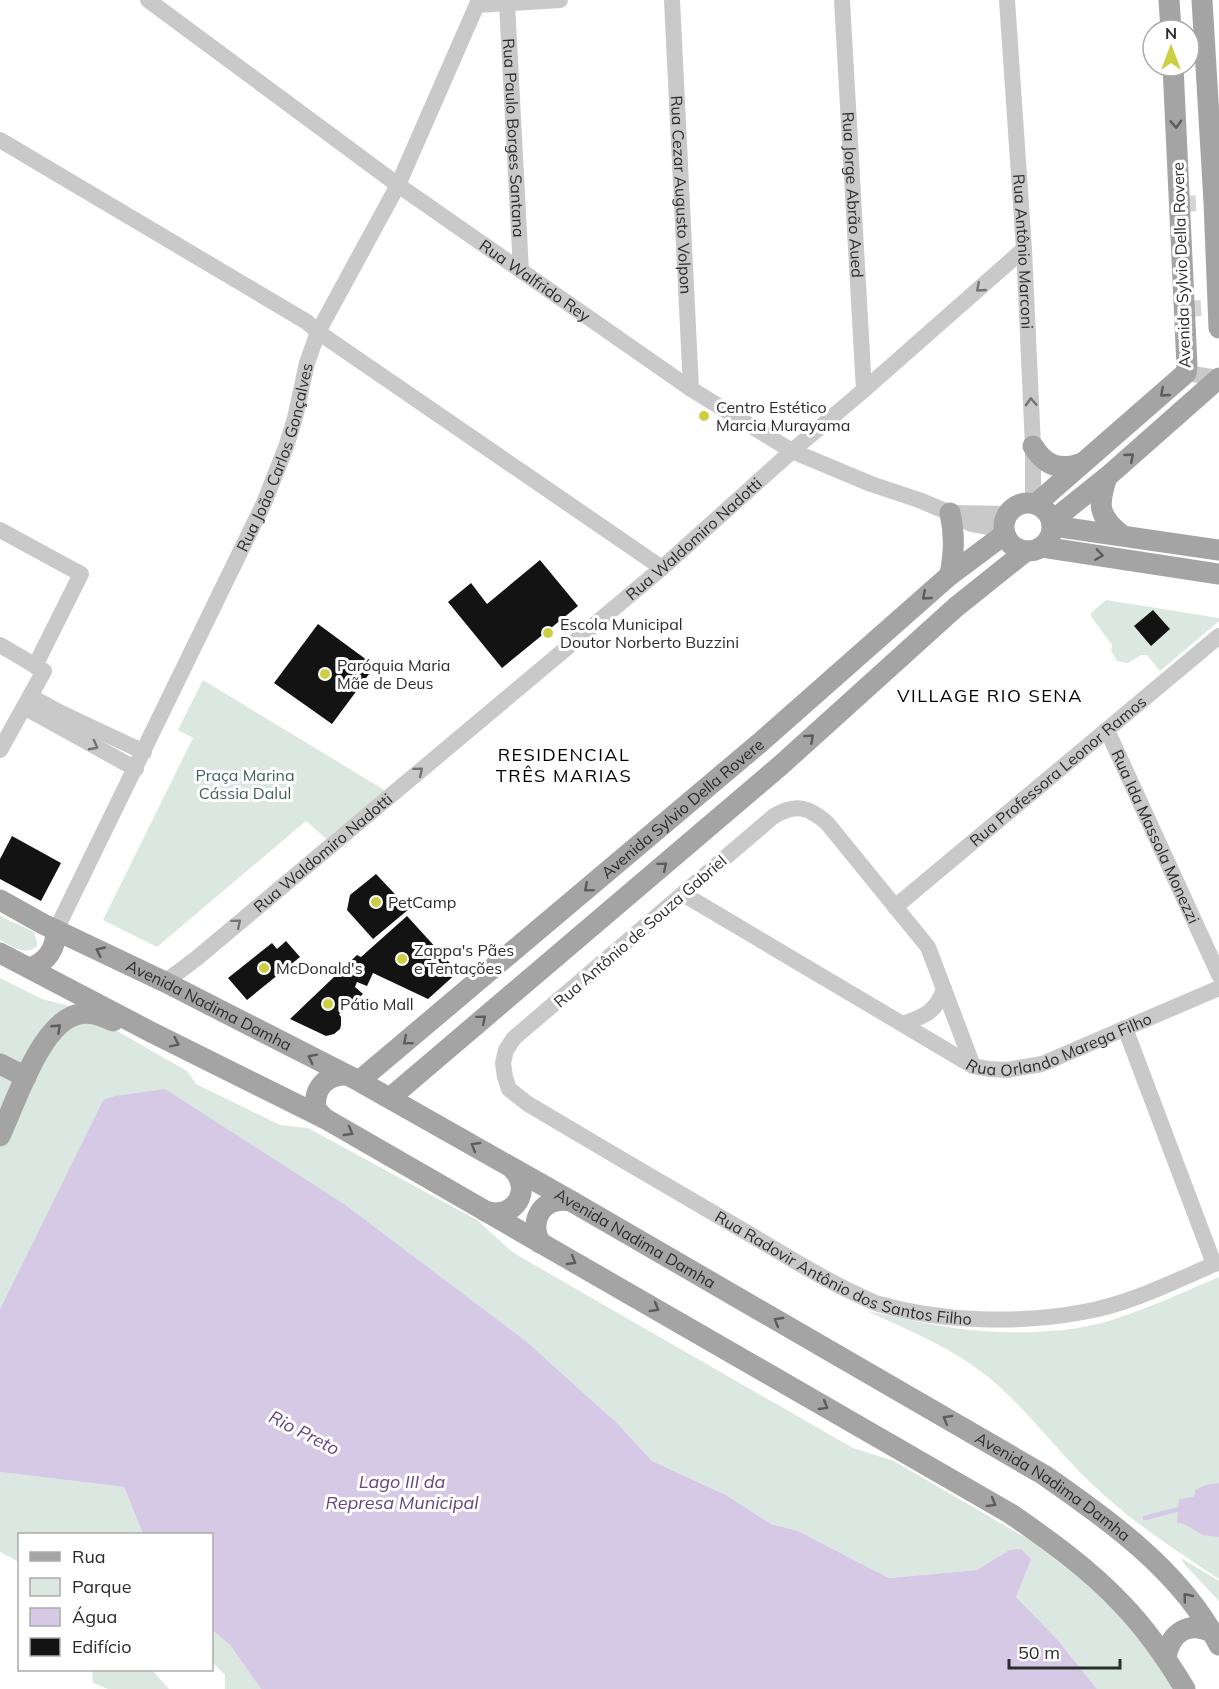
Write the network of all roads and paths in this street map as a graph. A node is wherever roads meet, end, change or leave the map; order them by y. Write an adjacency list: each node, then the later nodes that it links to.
1 (148, 0): 13 (street, Rua Walfrido Rey)
2 (560, 0): 9 (street)
3 (672, 0): 20 (street, Rua Cezar Augusto Volpon)
4 (842, 0): 21 (street, Rua Jorge Abrão Aued)
5 (1007, 0): 14 (street, Rua Antônio Marconi)
6 (1169, 0): 10 (main road)
7 (1202, 0): 16 (main road, Avenida Sylvio Della Rovere)
8 (478, 3): 9 (street); 13 (street, Rua João Carlos Gonçalves)
9 (507, 3): 15 (street, Rua Paulo Borges Santana)
10 (1170, 18)
11 (1174, 78): 18 (main road, Avenida Sylvio Della Rovere, one-way to 18)
12 (0, 140): 17 (street)
13 (398, 185): 15 (street, Rua Walfrido Rey); 17 (street, Rua João Carlos Gonçalves)
14 (1024, 249): 21 (street, Rua Waldomiro Nadotti, one-way to 21); 22 (street, Rua Antônio Marconi, one-way to 14)
15 (521, 271): 20 (street, Rua Walfrido Rey)
16 (1219, 328)
17 (318, 332): 34 (street); 44 (street, Rua João Carlos Gonçalves)
18 (1186, 373): 19 (street); 24 (main road, Avenida Sylvio Della Rovere, one-way to 24)
19 (1219, 378): 25 (main road, one-way to 19)
20 (691, 389): 23 (street, Rua Walfrido Rey)
21 (864, 390): 23 (street, Rua Waldomiro Nadotti)
22 (1033, 446): 24 (main road); 26 (street, Rua Antônio Marconi)
23 (792, 451): 27 (street, Rua Walfrido Rey); 34 (street, Rua Waldomiro Nadotti)
24 (1082, 463): 26 (main road, Avenida Sylvio Della Rovere)
25 (1107, 477): 28 (main road); 31 (main road)
26 (1034, 503): 28 (main road); 29 (main road)
27 (950, 513): 29 (street, Rua Walfrido Rey); 36 (main road)
28 (1053, 524): 31 (main road); 32 (main road)
29 (1006, 526): 32 (main road); 36 (main road, Avenida Sylvio Della Rovere)
30 (0, 530): 39 (street)
31 (1122, 535): 33 (main road)
32 (1034, 549): 35 (main road, one-way to 35); 45 (main road, Avenida Sylvio Della Rovere, one-way to 32)
33 (1219, 550)
34 (662, 568): 54 (street, Rua Waldomiro Nadotti, one-way to 34)
35 (1219, 574)
36 (950, 575): 42 (main road, Avenida Sylvio Della Rovere, one-way to 42)
37 (1219, 636): 41 (street, Rua Professora Leonor Ramos)
38 (0, 645): 39 (street)
39 (35, 666): 40 (street)
40 (27, 702): 43 (street); 44 (street); 46 (street, one-way to 46)
41 (1107, 730): 49 (street, Rua Professora Leonor Ramos); 53 (street, Rua Ida Massola Monezzi)
42 (762, 741): 45 (main road); 57 (main road, Avenida Sylvio Della Rovere, one-way to 57)
43 (0, 750)
44 (144, 752): 46 (street, Rua João Carlos Gonçalves)
45 (781, 765): 61 (main road, Avenida Sylvio Della Rovere, one-way to 45)
46 (136, 769): 50 (street, Rua João Carlos Gonçalves)
47 (682, 894): 49 (street, Rua Antônio de Souza Gabriel); 58 (street, Rua Orlando Marega Filho); 65 (street, Rua Antônio de Souza Gabriel)
48 (0, 900): 50 (main road, Avenida Nadima Damha)
49 (895, 907): 56 (street)
50 (55, 922): 52 (main road); 54 (main road, Avenida Nadima Damha, one-way to 50)
51 (0, 953): 52 (main road)
52 (30, 968): 60 (main road)
53 (1219, 975)
54 (165, 982): 66 (main road, Avenida Nadima Damha, one-way to 54)
55 (1219, 988): 59 (street, Rua Orlando Marega Filho)
56 (944, 989): 58 (street); 63 (street)
57 (435, 1017): 61 (main road); 66 (main road, Avenida Sylvio Della Rovere, one-way to 66)
58 (903, 1024): 63 (street, Rua Orlando Marega Filho)
59 (1125, 1028): 63 (street, Rua Orlando Marega Filho); 74 (street)
60 (151, 1032): 64 (main road, one-way to 60); 68 (main road, one-way to 68)
61 (456, 1041): 67 (main road, Avenida Sylvio Della Rovere)
62 (0, 1065): 64 (main road)
63 (974, 1066)
64 (26, 1077): 69 (main road)
65 (505, 1077): 74 (street, Rua Radovir Antônio dos Santos Filho)
66 (352, 1078): 67 (main road, Avenida Nadima Damha); 68 (main road, Avenida Sylvio Della Rovere)
67 (390, 1098): 70 (main road, Avenida Nadima Damha, one-way to 67)
68 (324, 1118): 72 (main road, one-way to 72)
69 (0, 1136)
70 (512, 1168): 71 (main road, Avenida Nadima Damha); 72 (main road)
71 (571, 1201): 73 (main road); 75 (main road, Avenida Nadima Damha, one-way to 71)
72 (484, 1210): 73 (main road)
73 (540, 1242): 76 (main road, one-way to 76)
74 (1217, 1263)
75 (1217, 1638): 76 (main road)
76 (1166, 1658): 77 (main road)
77 (1185, 1689)

